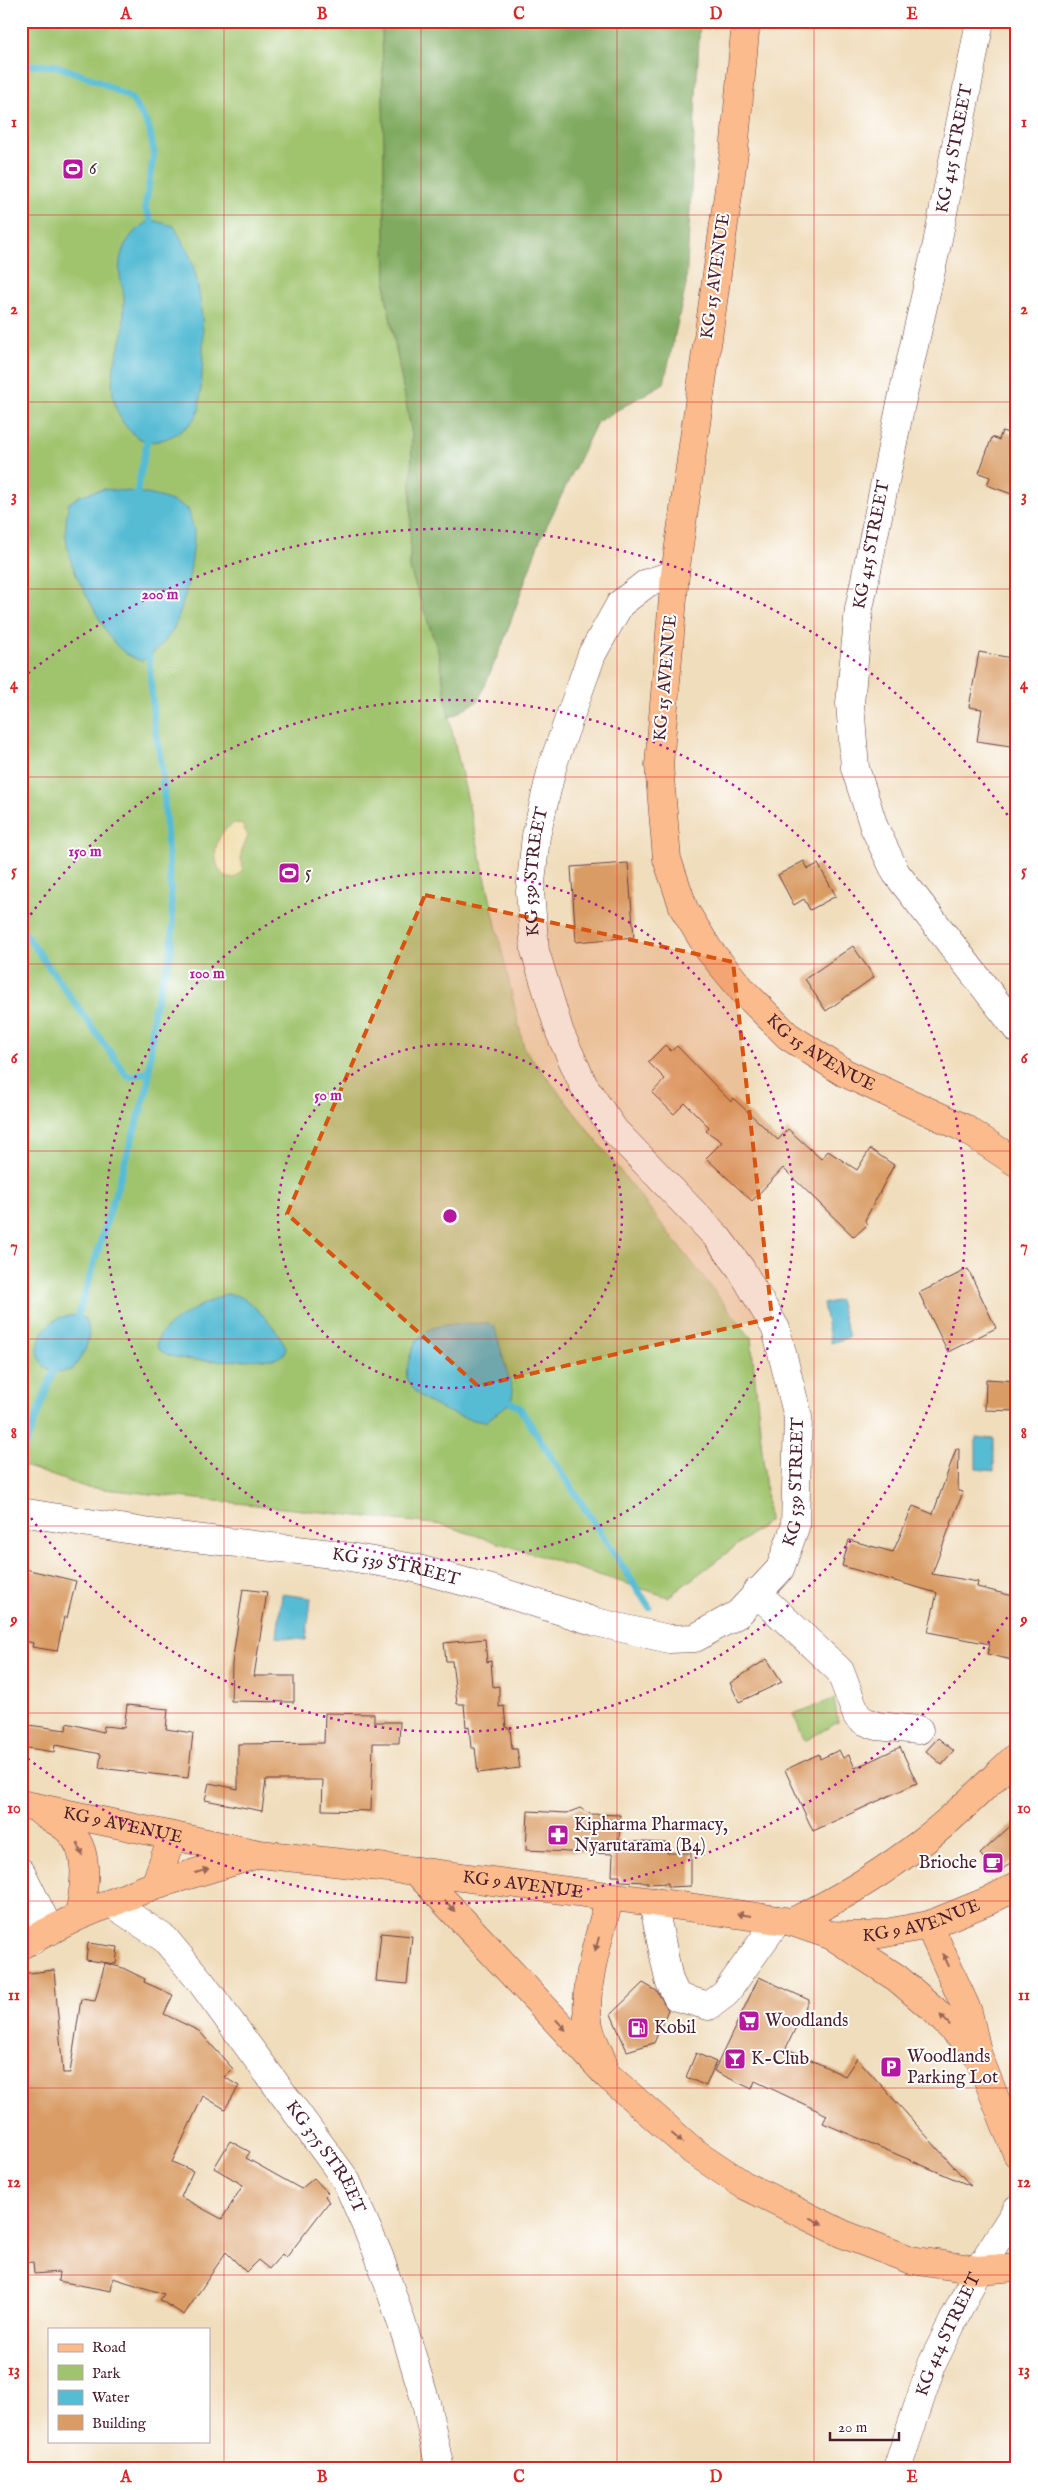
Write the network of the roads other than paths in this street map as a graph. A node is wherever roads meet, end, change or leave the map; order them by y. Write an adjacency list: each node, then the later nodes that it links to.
1 (746, 21): 3 (main road, KG 15 AVENUE)
2 (980, 21): 4 (street, KG 415 STREET)
3 (675, 574): 5 (main road, KG 15 AVENUE); 7 (street, KG 539 STREET)
4 (1017, 1029)
5 (1017, 1163)
6 (21, 1512): 7 (street, KG 539 STREET)
7 (756, 1592): 8 (street)
8 (919, 1730)
9 (1017, 1756): 21 (main road)
10 (26, 1805): 11 (main road, KG 9 AVENUE); 20 (main road, one-way to 20)
11 (172, 1837): 12 (main road, KG 9 AVENUE); 15 (main road)
12 (259, 1854): 13 (main road, KG 9 AVENUE); 15 (main road, one-way to 12)
13 (416, 1871): 17 (main road, KG 9 AVENUE); 26 (main road, one-way to 26)
14 (21, 1872): 24 (street)
15 (155, 1885): 19 (main road)
16 (1017, 1886): 22 (main road, KG 9 AVENUE)
17 (610, 1897): 18 (main road, KG 9 AVENUE); 26 (main road, one-way to 26)
18 (654, 1902): 21 (main road, KG 9 AVENUE, one-way to 18); 21 (street)
19 (112, 1903): 20 (main road); 31 (street, KG 375 STREET)
20 (79, 1916): 24 (main road)
21 (785, 1921): 23 (main road, KG 9 AVENUE)
22 (929, 1925): 23 (main road, KG 9 AVENUE); 25 (main road, one-way to 22)
23 (830, 1935): 25 (main road, one-way to 23)
24 (32, 1936)
25 (978, 2055): 27 (main road)
26 (608, 2076): 30 (main road, one-way to 30)
27 (1017, 2154)
28 (1017, 2209): 30 (street, KG 414 STREET)
29 (1017, 2267): 30 (main road)
30 (978, 2270): 32 (street, KG 414 STREET)
31 (440, 2469)
32 (897, 2469)

